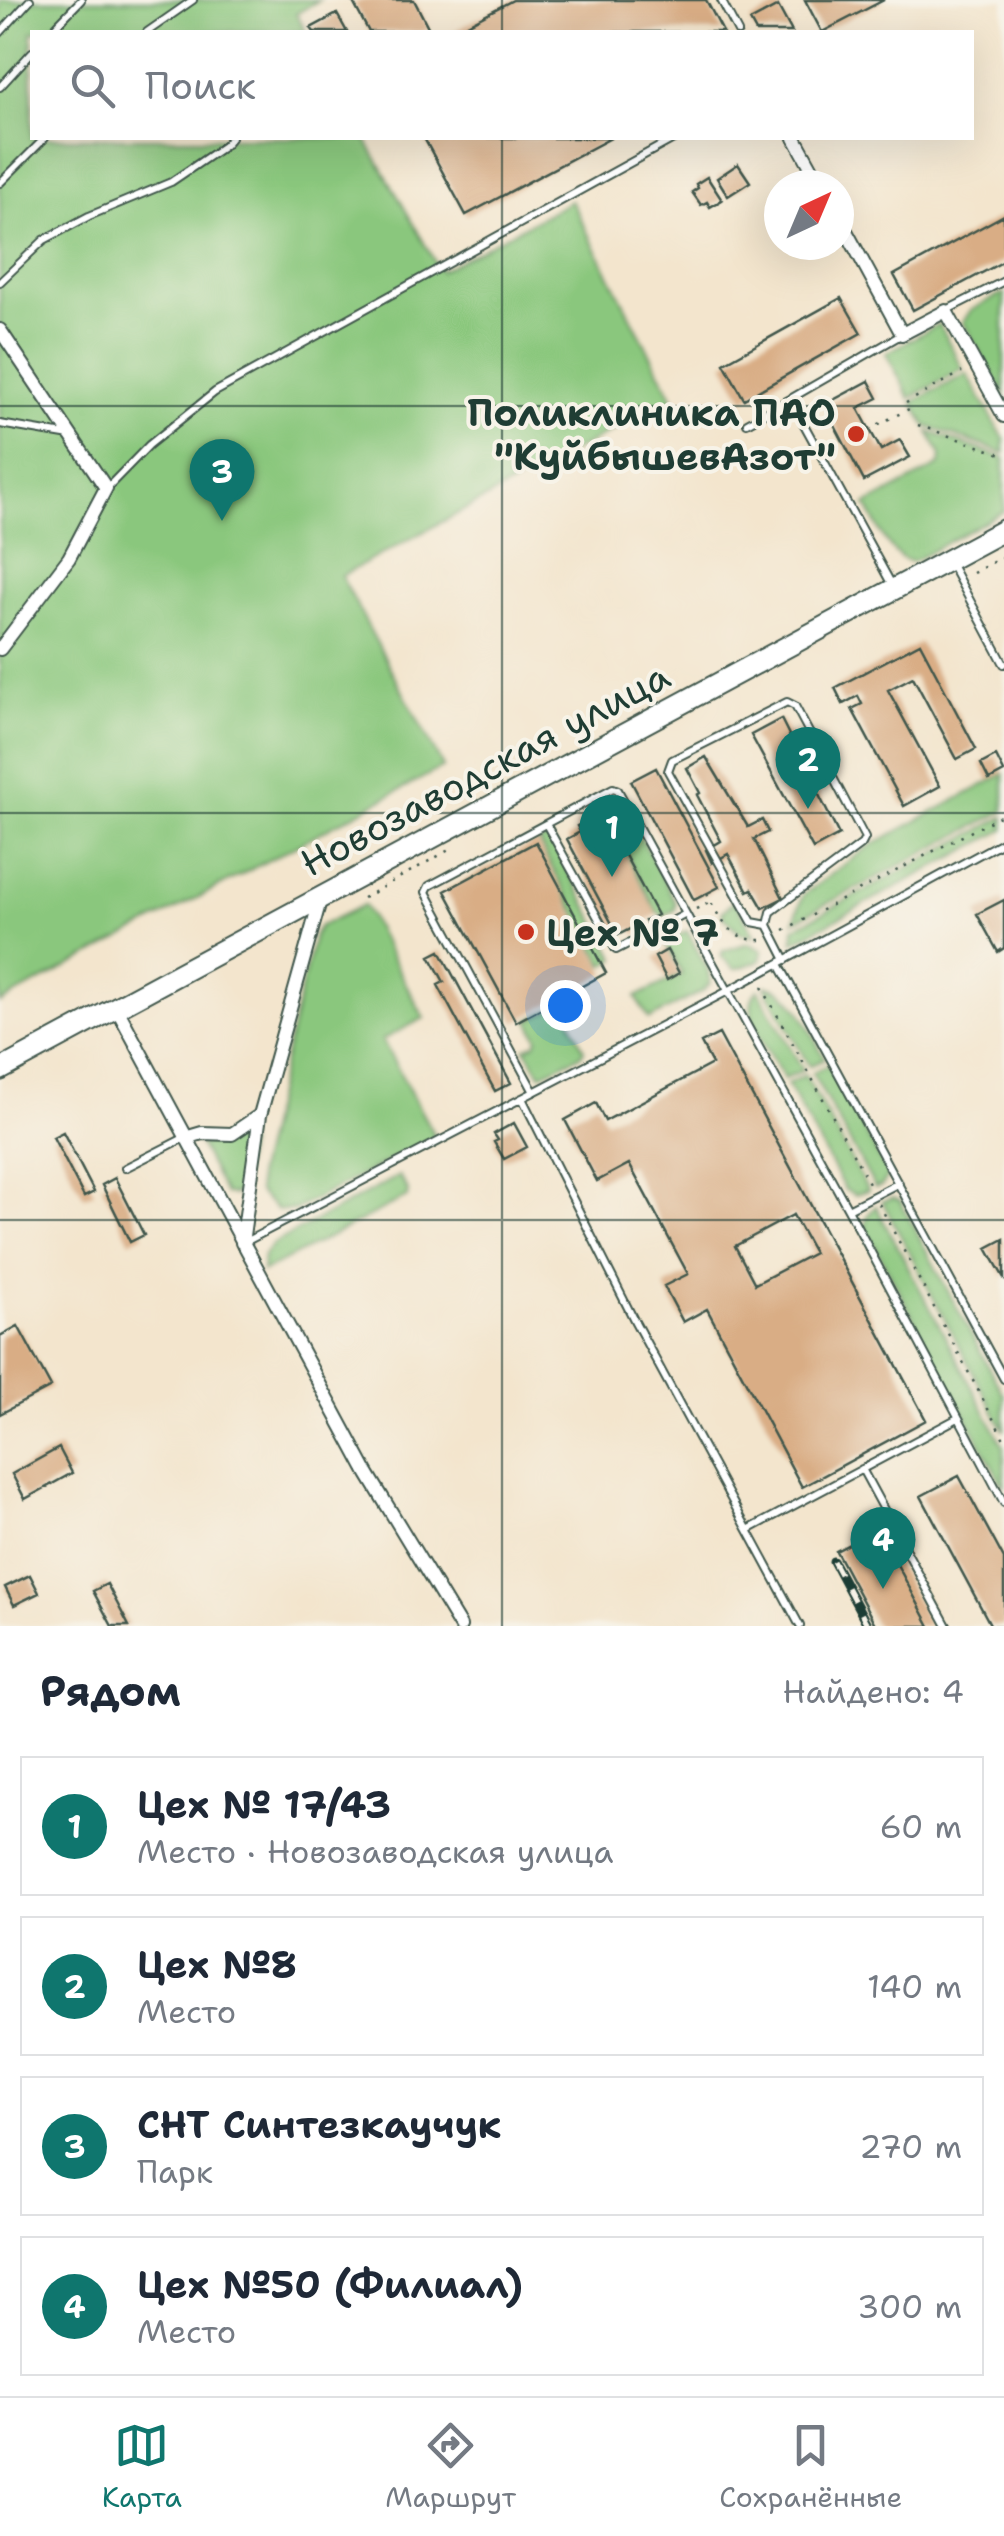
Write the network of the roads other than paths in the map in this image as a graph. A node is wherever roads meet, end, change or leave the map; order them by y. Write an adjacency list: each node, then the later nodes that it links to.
1 (30, 0): 8 (lane)
2 (80, 0): 5 (lane)
3 (192, 0): 6 (lane)
4 (720, 0): 7 (lane)
5 (52, 30)
6 (150, 30)
7 (737, 30)
8 (0, 32)
9 (30, 54): 10 (lane)
10 (0, 86)
11 (42, 140): 16 (lane)
12 (228, 140): 19 (lane)
13 (670, 140): 28 (lane)
14 (796, 140): 15 (street)
15 (813, 170)
16 (0, 183)
17 (854, 246): 22 (street)
18 (1004, 281): 20 (lane)
19 (0, 282)
20 (946, 311): 22 (street); 24 (street)
21 (0, 330): 27 (street)
22 (902, 334): 23 (lane)
23 (790, 399): 25 (lane); 31 (lane)
24 (1004, 416)
25 (747, 423)
26 (0, 424): 27 (lane)
27 (71, 436): 28 (street)
28 (106, 488): 32 (street)
29 (1004, 530): 30 (main road, Новозаводская улица)
30 (948, 560): 31 (main road, Новозаводская улица); 33 (lane)
31 (894, 589): 36 (main road, Новозаводская улица)
32 (0, 649)
33 (1004, 664)
34 (546, 824): 37 (lane); 37 (lane); 43 (lane)
35 (1004, 841): 39 (lane)
36 (321, 897): 41 (main road, Новозаводская улица); 45 (street)
37 (686, 914): 40 (lane)
38 (768, 926): 38 (lane); 39 (lane)
39 (783, 962): 40 (lane); 48 (lane)
40 (728, 992): 43 (lane); 49 (lane)
41 (116, 1007): 42 (main road, Новозаводская улица); 46 (street)
42 (0, 1070)
43 (534, 1092): 44 (lane)
44 (522, 1098): 50 (lane); 55 (lane)
45 (260, 1114): 46 (street); 50 (street)
46 (185, 1138): 47 (lane); 50 (street)
47 (125, 1168)
48 (898, 1183): 49 (lane); 51 (lane)
49 (848, 1209): 52 (lane)
50 (242, 1243): 56 (street)
51 (1004, 1379)
52 (958, 1418): 53 (lane); 54 (lane)
53 (862, 1470): 55 (lane); 58 (lane)
54 (1004, 1503)
55 (748, 1530): 57 (lane)
56 (460, 1626)
57 (800, 1626)
58 (947, 1626)

